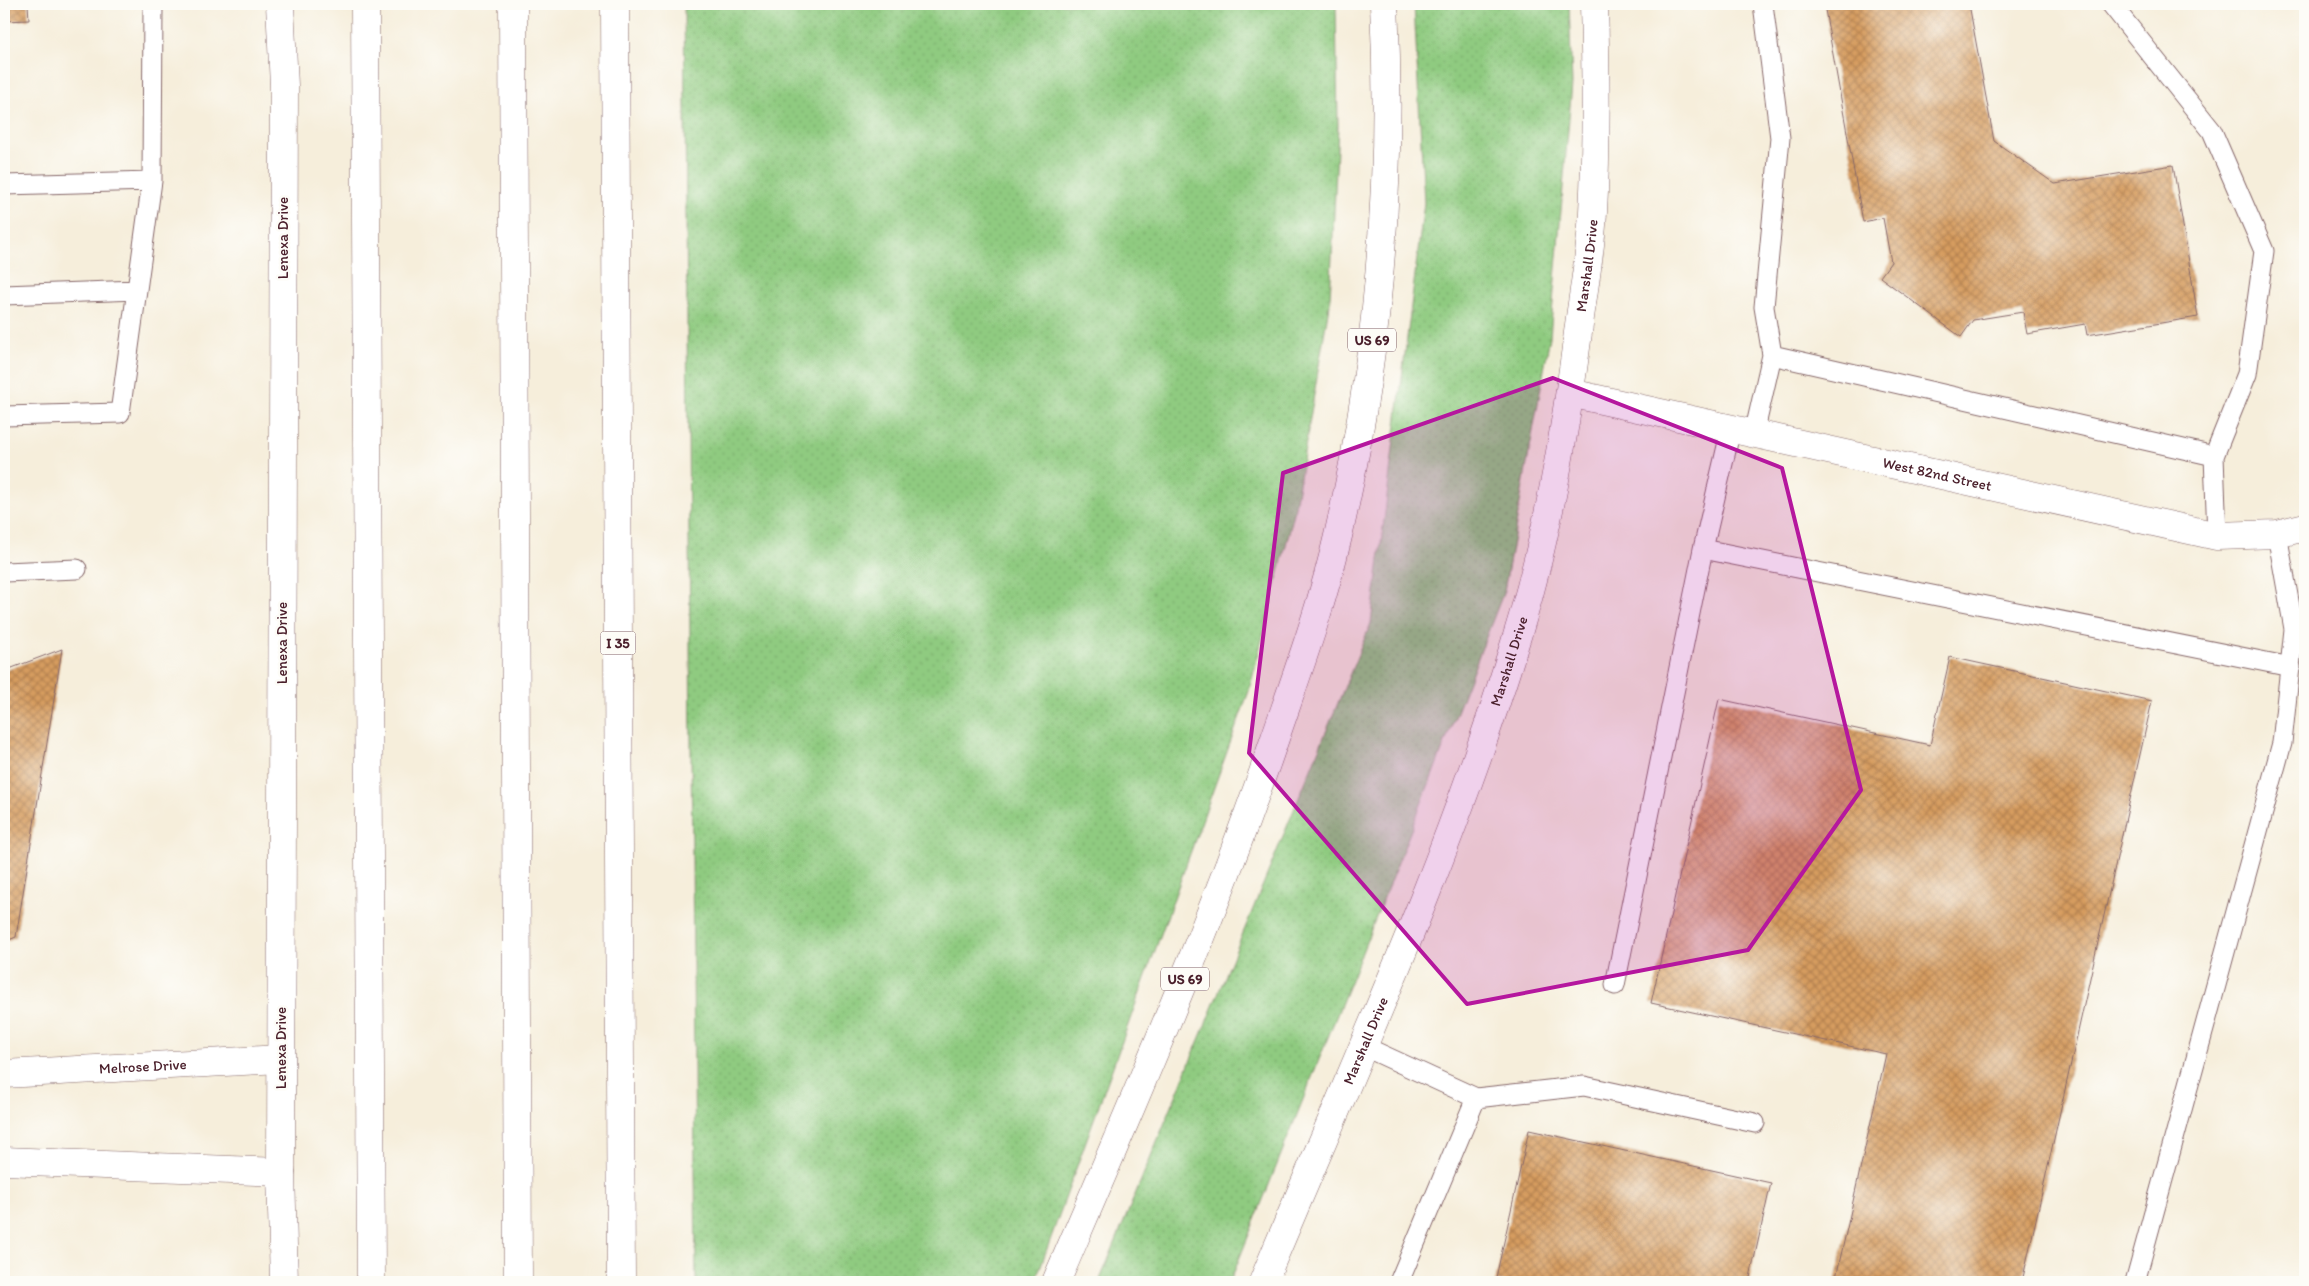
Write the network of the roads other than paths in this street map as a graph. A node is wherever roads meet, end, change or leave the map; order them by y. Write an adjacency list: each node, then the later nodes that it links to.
1 (153, 4): 10 (lane)
2 (280, 4): 28 (main road, Lenexa Drive)
3 (365, 4): 35 (main road)
4 (513, 4): 36 (main road)
5 (614, 4): 37 (main road, I 35)
6 (1384, 4): 38 (main road, US 69)
7 (1594, 4): 15 (main road, Marshall Drive)
8 (1763, 4): 14 (lane)
9 (2111, 4): 18 (lane)
10 (152, 181): 11 (lane); 12 (lane)
11 (4, 185)
12 (137, 290): 13 (lane); 16 (lane)
13 (4, 294)
14 (1772, 355): 17 (lane); 18 (lane)
15 (1570, 393): 17 (main road, West 82nd Street); 27 (main road, Marshall Drive)
16 (4, 416)
17 (1742, 432): 21 (main road, West 82nd Street); 22 (lane)
18 (2214, 456): 21 (lane)
19 (2305, 527): 20 (main road, West 82nd Street)
20 (2277, 534): 21 (main road, West 82nd Street); 25 (lane)
21 (2217, 536)
22 (1704, 549): 25 (lane); 26 (lane)
23 (77, 568): 24 (lane)
24 (4, 572)
25 (2291, 667): 41 (lane)
26 (1615, 985)
27 (1363, 1046): 30 (lane); 39 (main road, Marshall Drive)
28 (281, 1059): 29 (main road, Melrose Drive); 33 (main road, Lenexa Drive)
29 (4, 1074)
30 (1476, 1098): 31 (lane); 40 (lane)
31 (1755, 1122)
32 (4, 1161): 33 (main road)
33 (281, 1172): 34 (main road, Lenexa Drive)
34 (284, 1282)
35 (371, 1282)
36 (518, 1282)
37 (621, 1282)
38 (1056, 1282)
39 (1263, 1282)
40 (1399, 1282)
41 (2135, 1282)

